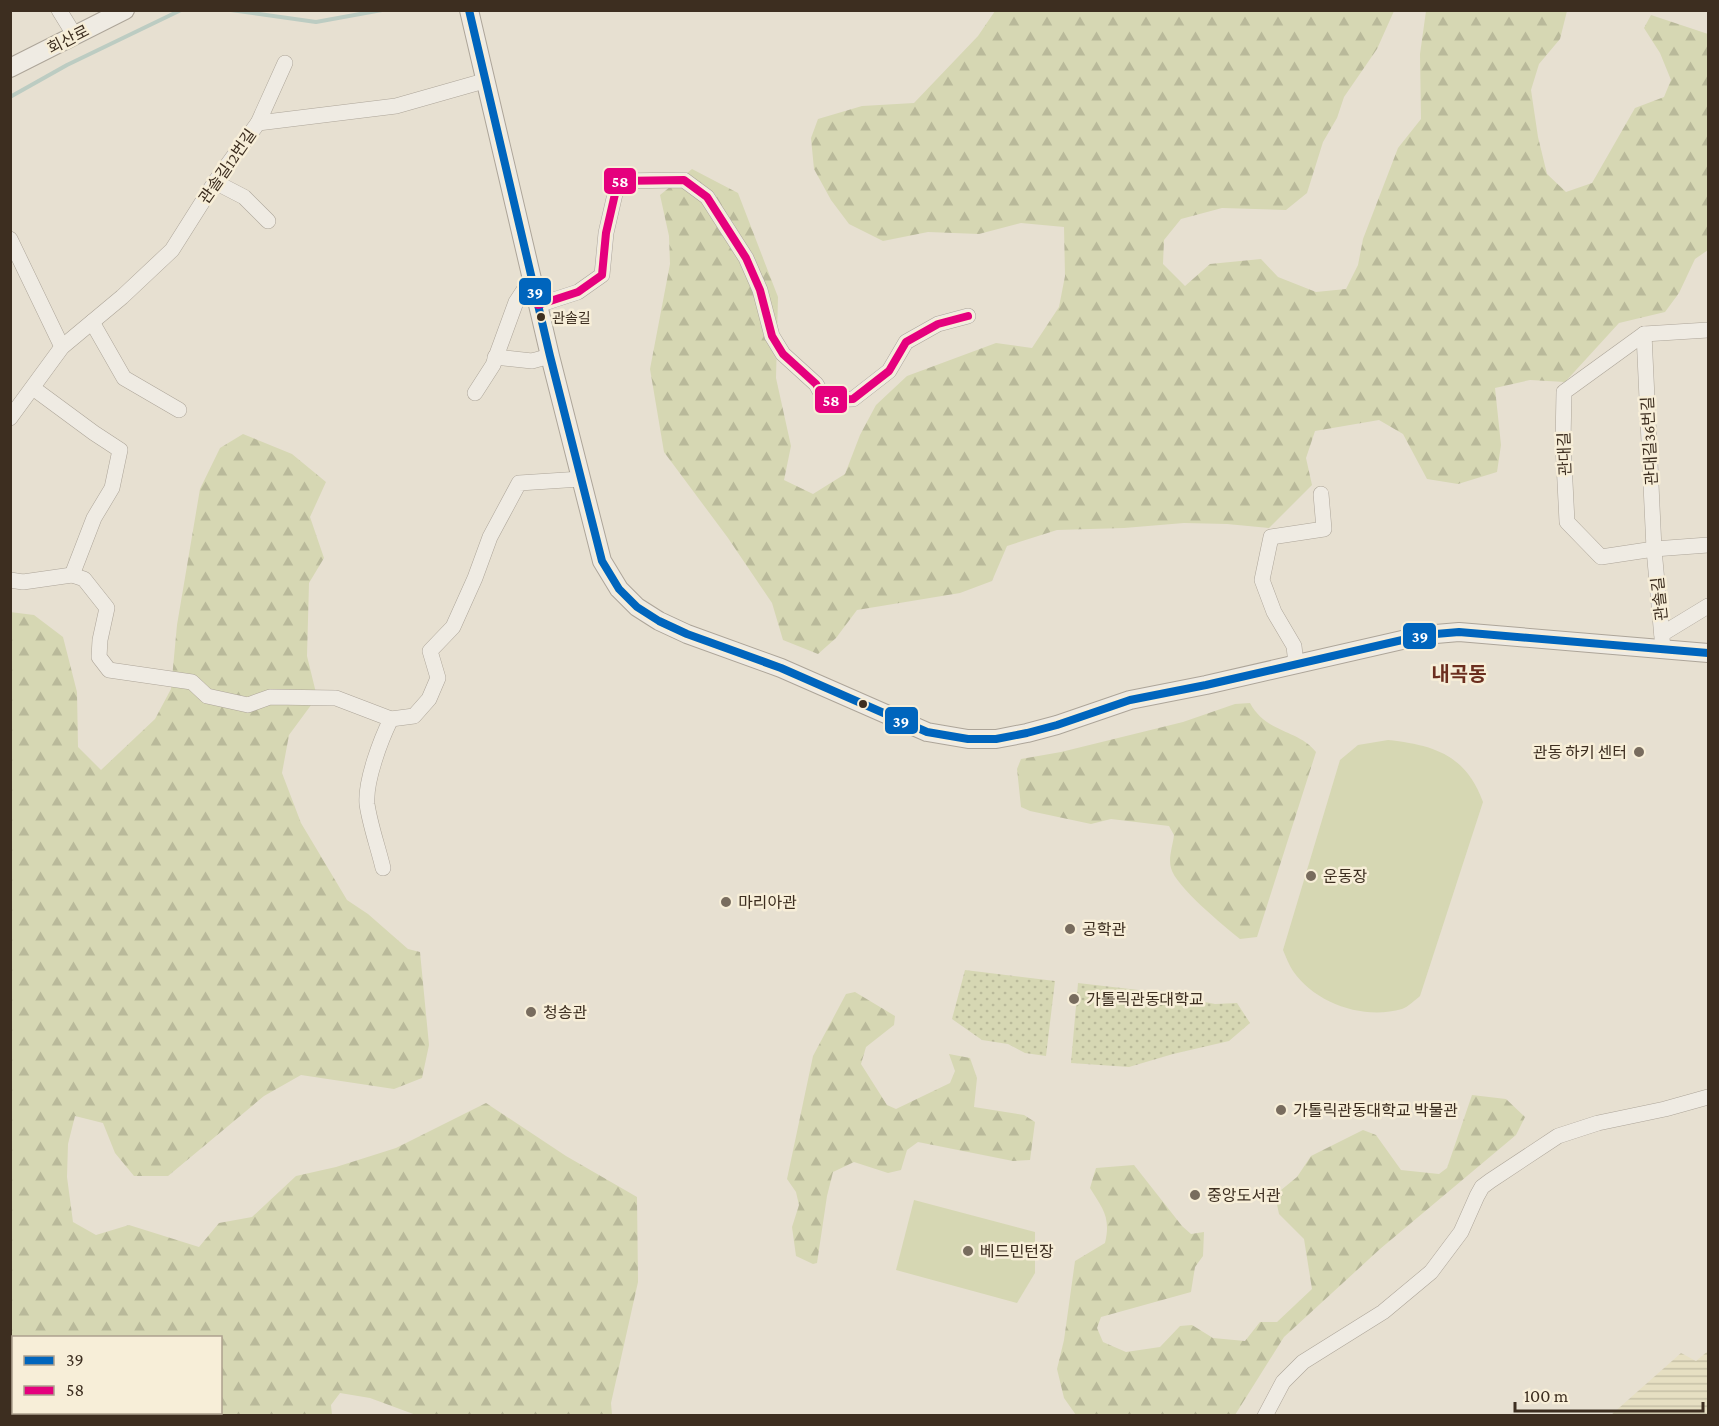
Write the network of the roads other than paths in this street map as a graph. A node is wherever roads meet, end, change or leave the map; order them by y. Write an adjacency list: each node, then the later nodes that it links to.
1 (59, 10): 4 (street)
2 (125, 10): 4 (street, 회산로)
3 (469, 10): 7 (street)
4 (75, 36): 6 (street, 회산로)
5 (285, 63): 8 (street)
6 (10, 68)
7 (484, 81): 8 (street, 관솔길12번길); 12 (street)
8 (258, 123): 9 (street, 관솔길12번길)
9 (215, 182): 10 (street); 15 (street, 관솔길12번길)
10 (268, 221)
11 (10, 239): 18 (street)
12 (531, 279): 13 (street); 20 (street)
13 (538, 305): 14 (street); 19 (street)
14 (968, 316)
15 (92, 322): 18 (street, 관솔길12번길); 23 (street)
16 (1708, 330): 17 (street)
17 (1644, 334): 28 (street, 관대길36번길); 28 (street, 관대길)
18 (62, 347): 21 (street, 관솔길12번길)
19 (550, 356): 20 (street); 25 (street)
20 (495, 357): 22 (street)
21 (33, 388): 24 (street, 관솔길12번길); 29 (street)
22 (475, 393)
23 (179, 410)
24 (10, 418)
25 (581, 479): 34 (street); 35 (street)
26 (1321, 494): 34 (street)
27 (1708, 545): 28 (street, 관대길)
28 (1654, 549): 32 (street, 관솔길)
29 (72, 575): 30 (street); 35 (street)
30 (10, 580)
31 (1708, 606): 32 (street)
32 (1662, 641): 33 (street); 34 (street)
33 (1708, 653)
34 (1296, 664)
35 (391, 719): 36 (street)
36 (383, 868)
37 (1708, 1097): 38 (street)
38 (1265, 1416)

